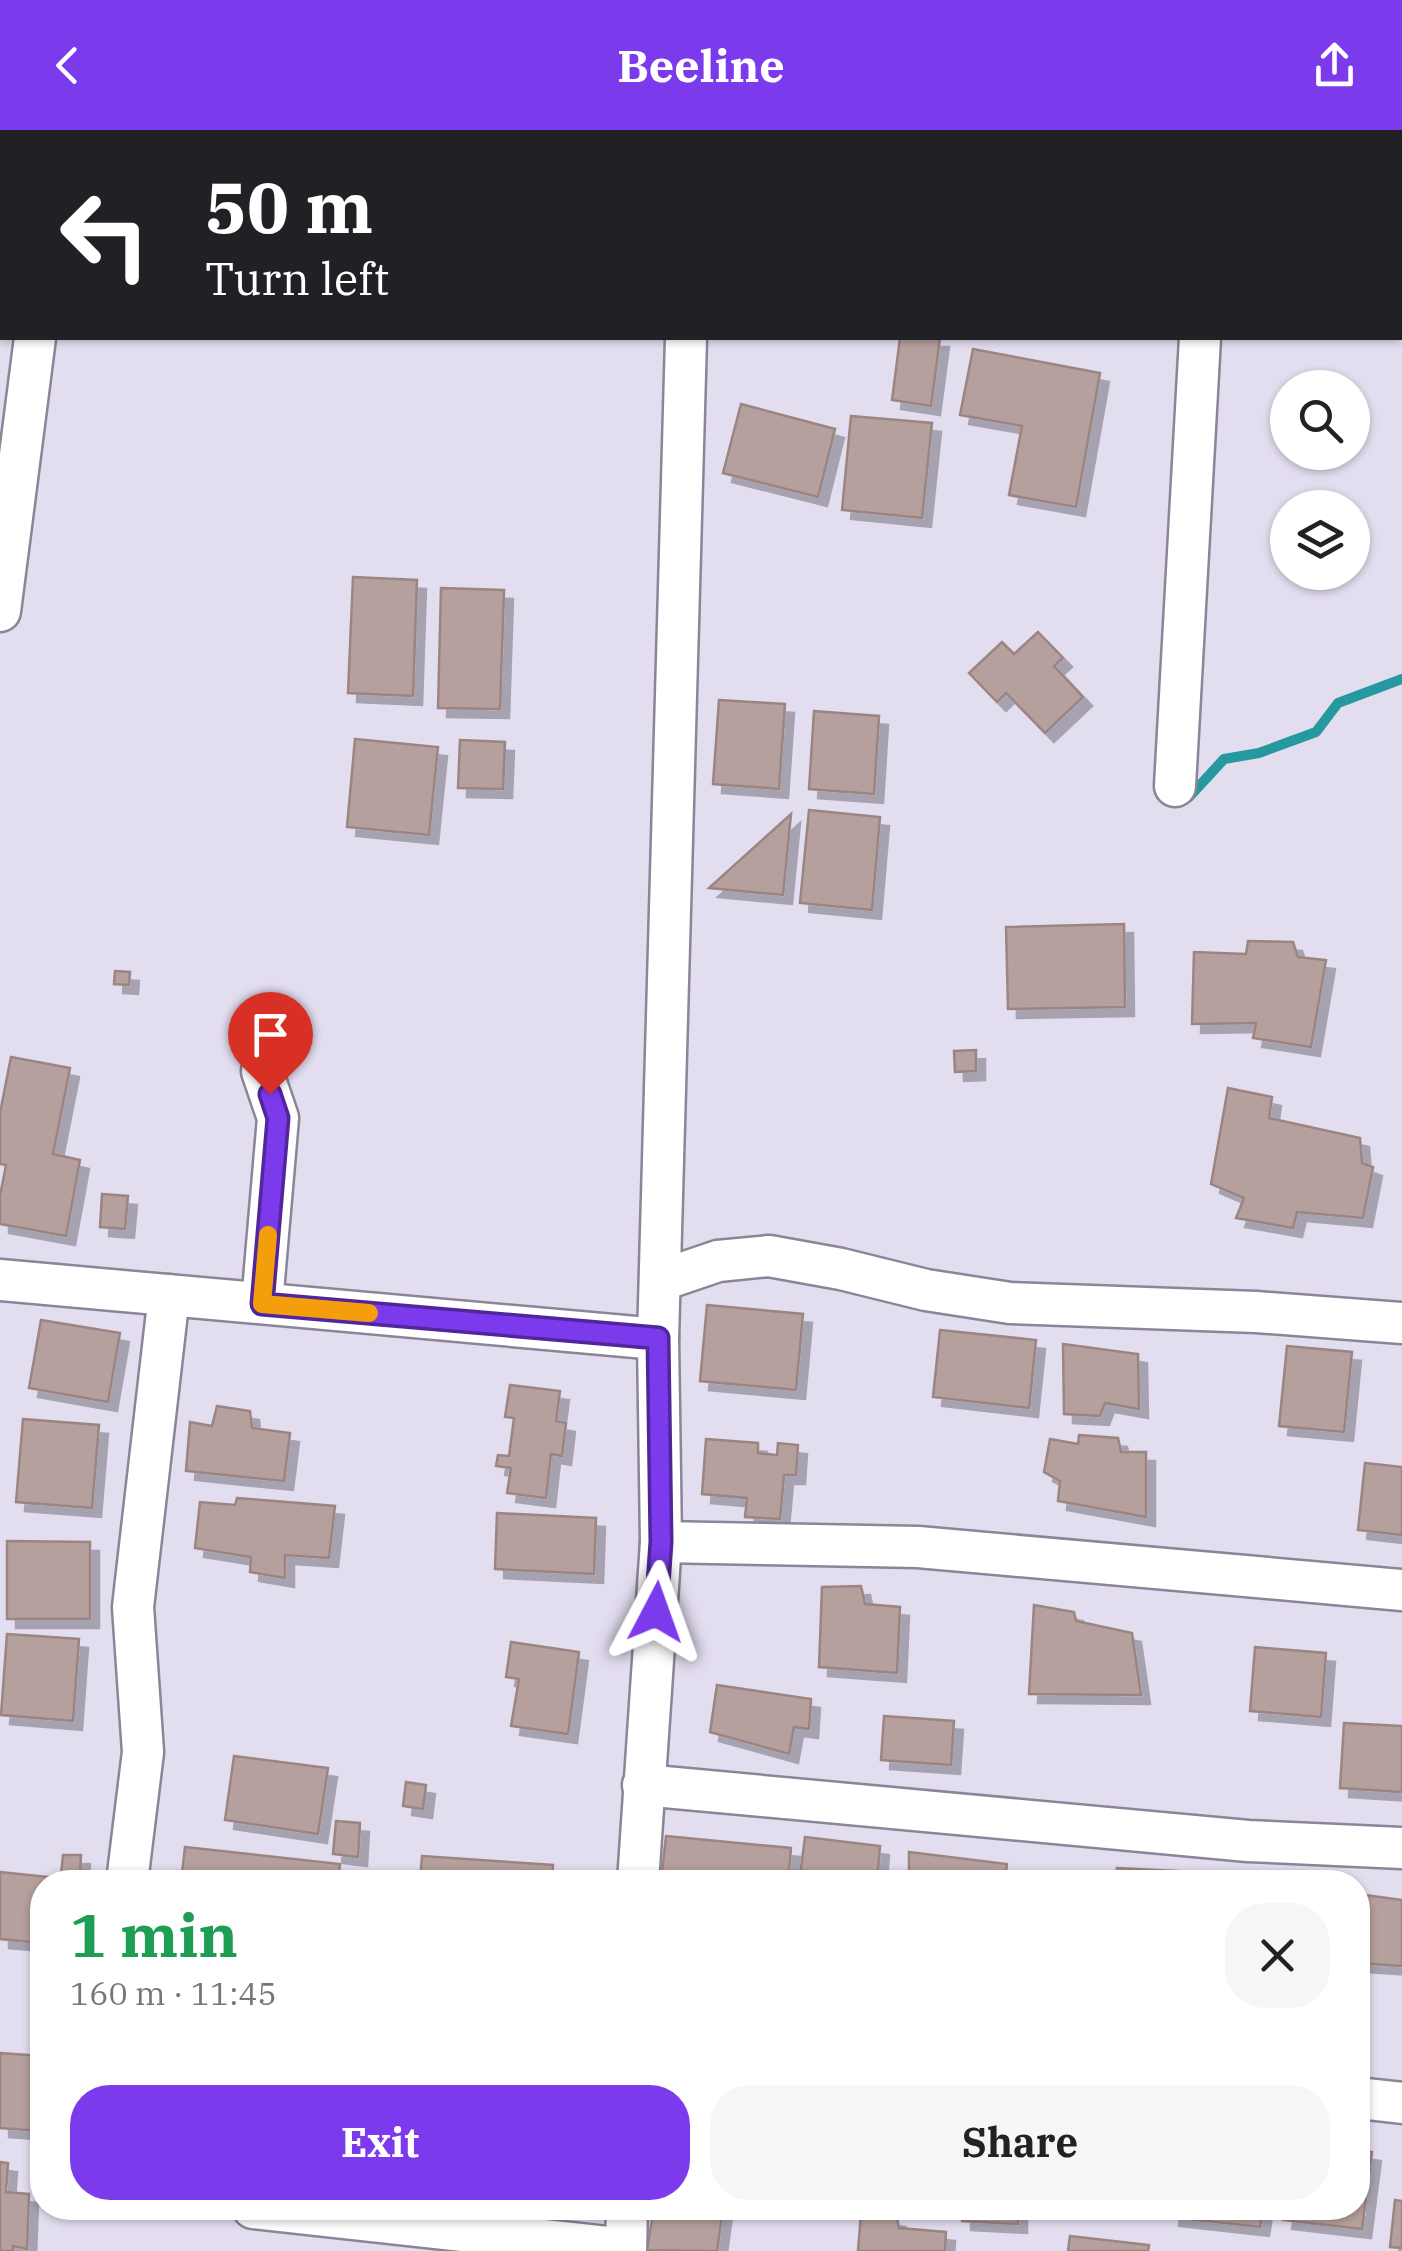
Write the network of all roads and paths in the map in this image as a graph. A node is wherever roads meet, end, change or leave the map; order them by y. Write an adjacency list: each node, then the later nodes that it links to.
1 (36, 340): 4 (street)
2 (686, 340): 8 (street)
3 (1200, 340): 5 (street)
4 (0, 611)
5 (1176, 786)
6 (262, 1070): 10 (street)
7 (0, 1280): 9 (street)
8 (662, 1280): 11 (street); 12 (street)
9 (169, 1295): 10 (street); 17 (street)
10 (262, 1304): 12 (street)
11 (1402, 1323)
12 (658, 1338): 13 (street)
13 (661, 1542): 14 (street); 15 (street)
14 (1402, 1590)
15 (643, 1785): 16 (street); 18 (street)
16 (1402, 1848)
17 (128, 1870)
18 (639, 1870)
19 (1370, 2099): 20 (street)
20 (1402, 2103)
21 (360, 2220): 23 (street)
22 (627, 2220): 23 (street)
23 (626, 2250)

